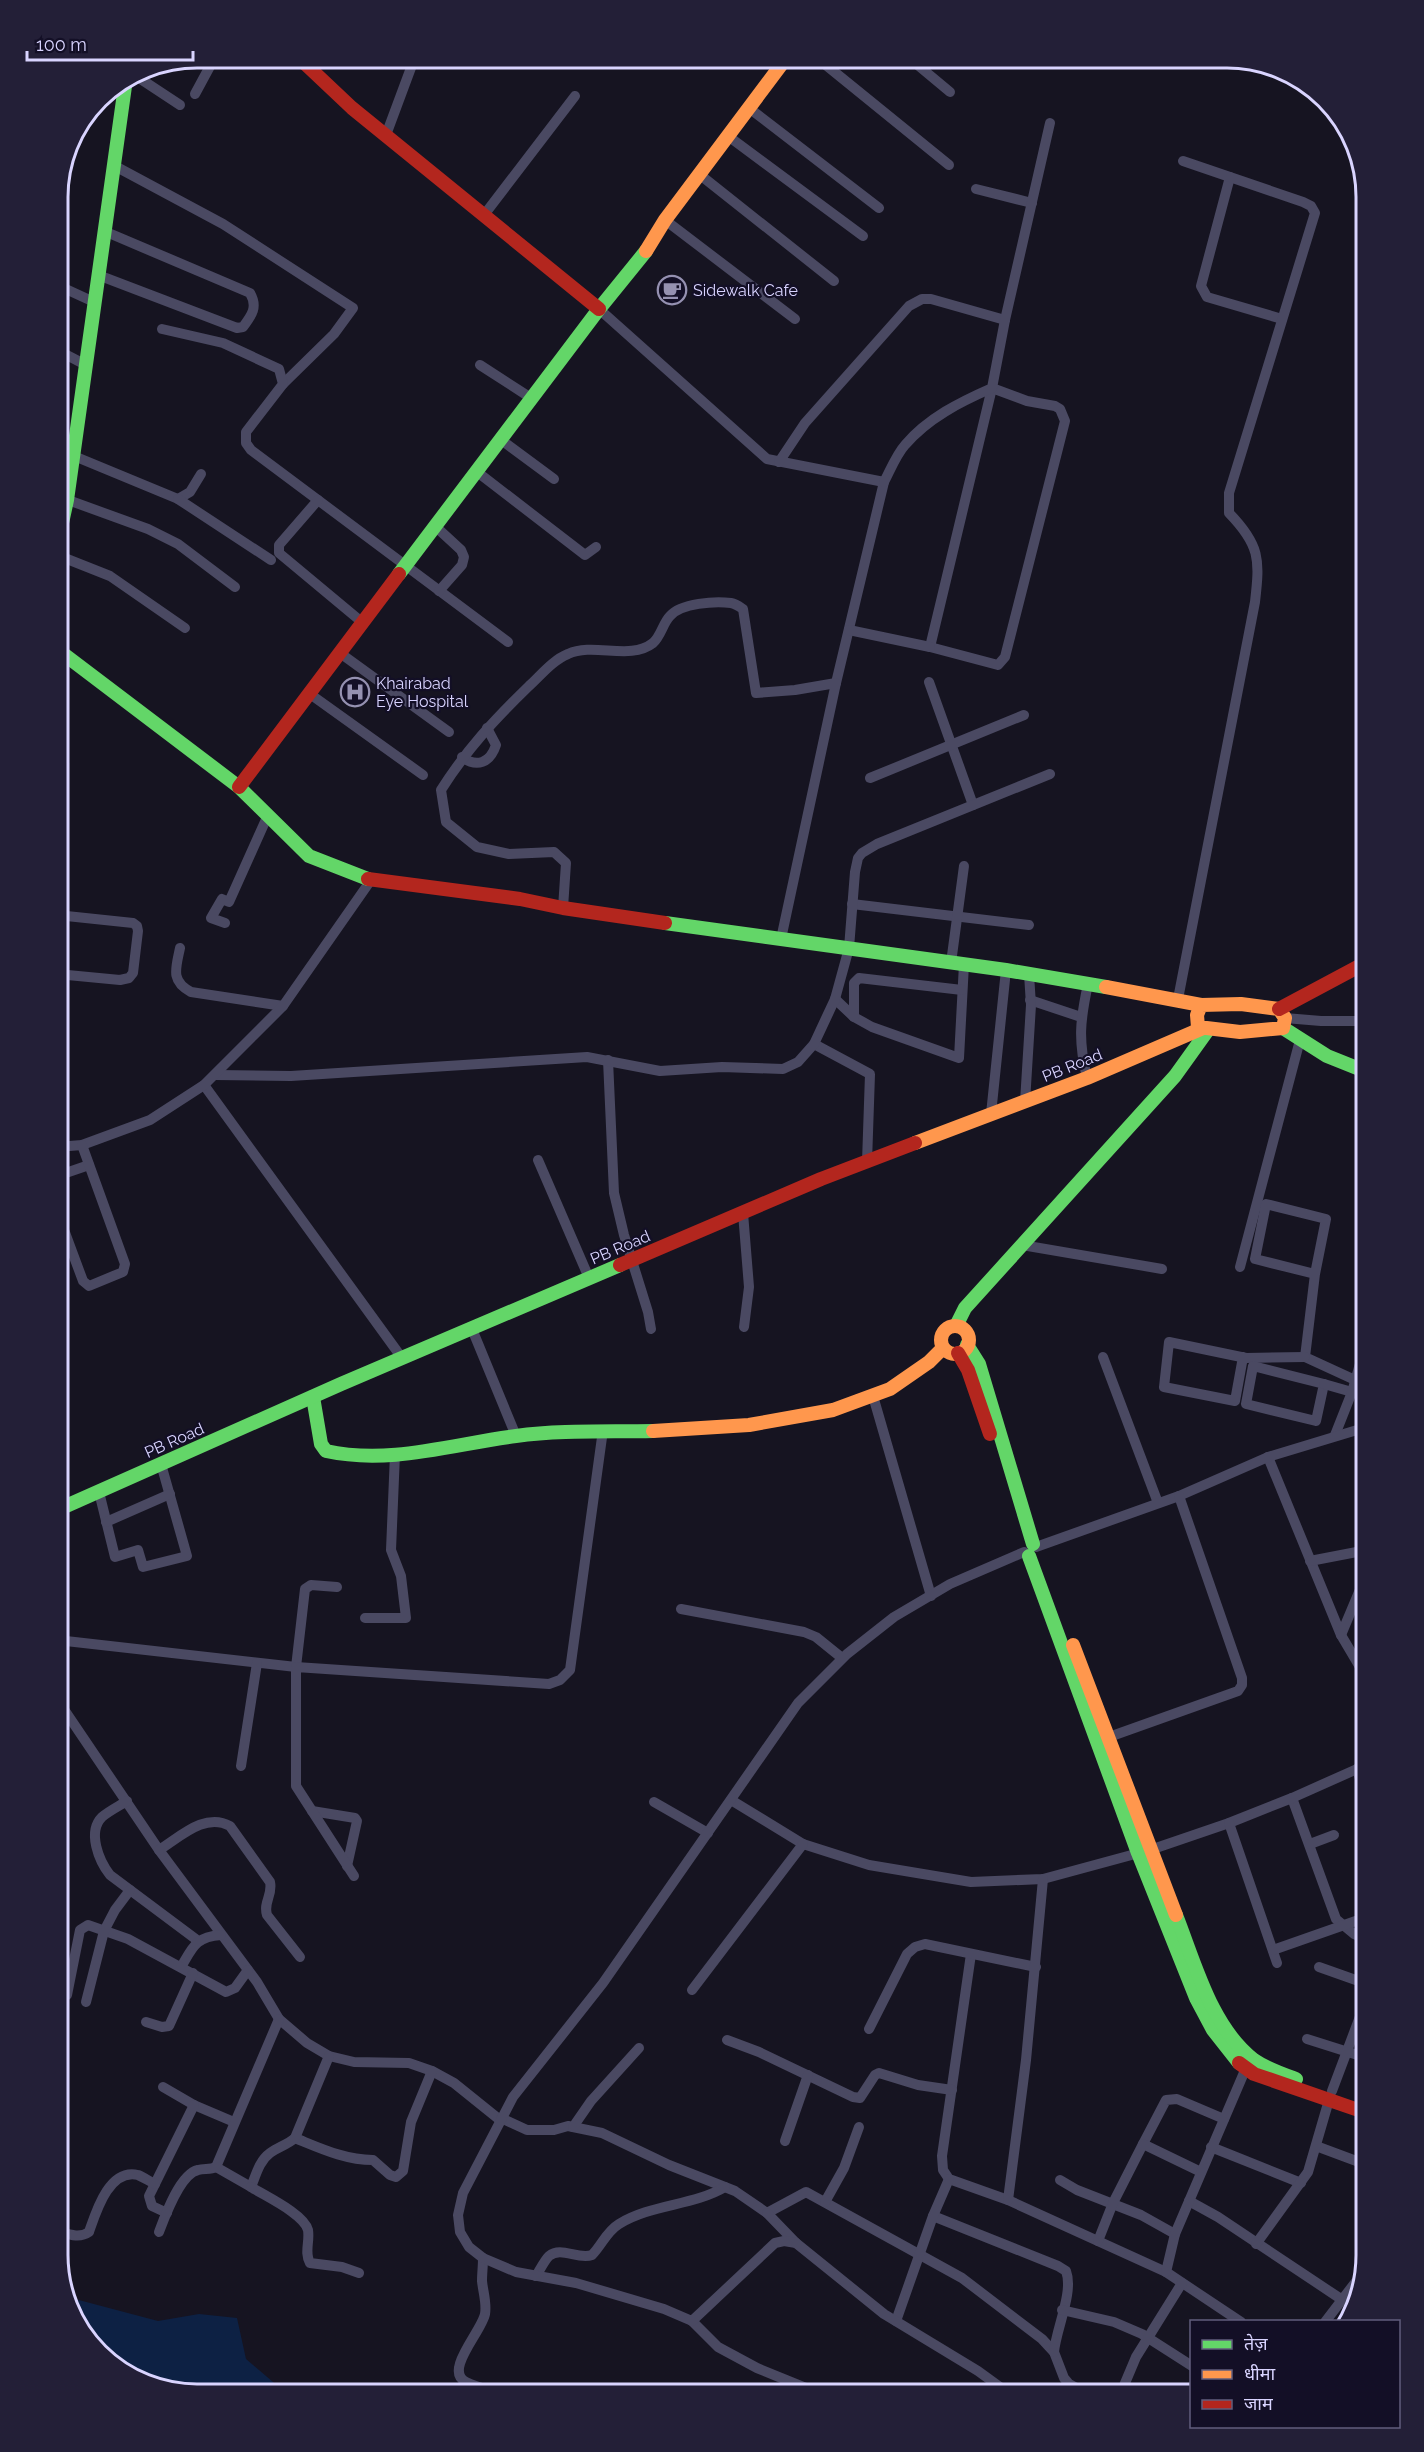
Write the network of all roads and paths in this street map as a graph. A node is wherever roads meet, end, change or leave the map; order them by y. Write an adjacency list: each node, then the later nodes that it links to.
1 (209, 68): 10 (street)
2 (307, 68): 15 (street)
3 (412, 68): 15 (street)
4 (779, 68): 13 (street)
5 (830, 68): 19 (street)
6 (922, 68): 9 (street)
7 (142, 80): 12 (street)
8 (124, 89): 18 (street)
9 (951, 92)
10 (195, 94)
11 (575, 96): 25 (street)
12 (180, 105)
13 (749, 108): 16 (street); 24 (street)
14 (1050, 123): 23 (street)
15 (386, 135): 25 (street)
16 (728, 136): 20 (street); 28 (street)
17 (1183, 161): 21 (street)
18 (113, 165): 27 (street); 41 (street)
19 (949, 165)
20 (699, 174): 26 (street); 30 (street)
21 (1230, 177): 35 (street); 35 (street)
22 (976, 189): 23 (street)
23 (1032, 202): 36 (street)
24 (879, 208)
25 (484, 215): 33 (street)
26 (665, 220): 33 (street); 34 (street)
27 (104, 231): 29 (street); 29 (street)
28 (862, 236)
29 (98, 275): 32 (street)
30 (834, 281)
31 (68, 290): 32 (street)
32 (94, 302): 39 (street)
33 (598, 309): 43 (street); 47 (street)
34 (795, 319)
35 (1282, 319): 103 (street)
36 (1005, 320): 42 (street); 47 (street)
37 (162, 329): 41 (street)
38 (68, 356): 39 (street)
39 (86, 365): 46 (street)
40 (480, 365): 43 (street)
41 (283, 384): 55 (street)
42 (992, 388): 52 (street); 67 (street); 67 (street)
43 (531, 398): 44 (street)
44 (500, 439): 48 (street); 51 (street)
45 (68, 453): 46 (street)
46 (73, 455): 50 (street); 53 (street)
47 (779, 462): 52 (street)
48 (476, 471): 56 (street); 57 (street)
49 (201, 474): 53 (street)
50 (68, 475)
51 (554, 479)
52 (884, 482): 65 (street)
53 (178, 499): 59 (street)
54 (68, 500): 61 (street)
55 (318, 500): 60 (street); 63 (street)
56 (435, 526): 60 (street); 62 (street)
57 (596, 547)
58 (68, 559): 64 (street)
59 (271, 560)
60 (405, 567): 62 (street); 63 (street)
61 (235, 587)
62 (439, 591): 66 (street)
63 (363, 623): 68 (street)
64 (185, 628)
65 (849, 630): 67 (street); 70 (street)
66 (508, 642)
67 (930, 647)
68 (340, 653): 72 (street); 75 (street)
69 (68, 658): 81 (street)
70 (836, 682): 74 (street); 92 (street)
71 (929, 682): 76 (street)
72 (310, 694): 78 (street); 81 (street)
73 (1024, 715): 76 (street)
74 (487, 728): 77 (street); 77 (street)
75 (449, 732)
76 (951, 744): 80 (street); 82 (street)
77 (462, 757): 87 (street)
78 (423, 774)
79 (1050, 774): 82 (street)
80 (870, 778)
81 (239, 787): 83 (street)
82 (974, 805): 86 (street)
83 (268, 815): 85 (street); 90 (street)
84 (964, 866): 89 (street)
85 (371, 880): 87 (street); 106 (street)
86 (852, 904): 89 (street); 94 (street)
87 (563, 908): 92 (street)
88 (68, 916): 99 (street)
89 (957, 917): 91 (street); 95 (street)
90 (225, 923)
91 (1029, 925)
92 (781, 939): 94 (street)
93 (180, 948): 106 (street)
94 (849, 948): 95 (street); 102 (street)
95 (958, 963): 97 (street); 101 (street)
96 (1357, 969): 109 (street)
97 (1006, 970): 98 (street); 120 (street)
98 (1029, 974): 100 (street); 104 (street)
99 (68, 975)
100 (1088, 984): 103 (street); 108 (street)
101 (962, 990): 107 (street); 107 (street)
102 (835, 999): 107 (street); 113 (street)
103 (1178, 999): 105 (street)
104 (1030, 1000): 108 (street); 119 (street)
105 (1201, 1005): 109 (street); 111 (street)
106 (283, 1006): 116 (street)
107 (854, 1017)
108 (1081, 1017): 117 (street)
109 (1282, 1018): 110 (street); 111 (street); 112 (street)
110 (1357, 1021)
111 (1205, 1029): 117 (street, PB Road); 129 (street)
112 (1300, 1040): 115 (street); 131 (street)
113 (814, 1044): 114 (street); 124 (street)
114 (608, 1060): 116 (street); 130 (street)
115 (1357, 1068)
116 (215, 1075): 118 (street)
117 (1087, 1078): 119 (street, PB Road)
118 (204, 1085): 121 (street); 144 (street)
119 (1024, 1102): 120 (street, PB Road)
120 (991, 1114): 124 (street, PB Road)
121 (82, 1145): 122 (street); 125 (street)
122 (68, 1146)
123 (538, 1160): 134 (street)
124 (867, 1162): 127 (street, PB Road)
125 (89, 1165): 126 (street); 128 (street)
126 (68, 1172)
127 (743, 1213): 130 (street, PB Road); 136 (street)
128 (68, 1241)
129 (1022, 1245): 132 (street); 135 (street)
130 (632, 1260): 134 (street, PB Road); 138 (street)
131 (1240, 1267)
132 (1162, 1269)
133 (1315, 1274): 133 (street); 143 (street)
134 (589, 1278): 137 (street, PB Road)
135 (956, 1326): 139 (street); 140 (street)
136 (744, 1327)
137 (472, 1329): 144 (street, PB Road); 154 (street)
138 (651, 1329)
139 (944, 1348): 140 (street); 149 (street)
140 (963, 1349): 164 (street)
141 (1103, 1357): 161 (street)
142 (1242, 1357): 142 (street); 143 (street)
143 (1305, 1357): 146 (street)
144 (402, 1358): 150 (street, PB Road)
145 (1357, 1373): 146 (street)
146 (1355, 1380): 148 (street)
147 (1324, 1384): 147 (street); 148 (street)
148 (1352, 1392): 153 (street)
149 (873, 1396): 151 (street); 168 (street)
150 (313, 1397): 155 (street); 157 (street, PB Road)
151 (603, 1430): 154 (street); 177 (street)
152 (1357, 1430): 153 (street)
153 (1335, 1435): 156 (street)
154 (516, 1436): 155 (street)
155 (395, 1454): 171 (street)
156 (1268, 1456): 160 (street); 166 (street)
157 (161, 1464): 158 (street, PB Road); 159 (street)
158 (99, 1492): 162 (street, PB Road); 163 (street)
159 (170, 1494): 163 (street); 163 (street)
160 (1179, 1496): 161 (street); 179 (street)
161 (1158, 1503): 164 (street)
162 (68, 1505)
163 (106, 1522)
164 (1031, 1550): 168 (street); 179 (street); 193 (street)
165 (1357, 1552): 166 (street)
166 (1310, 1562): 172 (street)
167 (336, 1587): 177 (street)
168 (931, 1596): 174 (street)
169 (1357, 1597): 172 (street)
170 (681, 1609): 174 (street)
171 (365, 1618)
172 (1341, 1635): 175 (street)
173 (68, 1641): 176 (street)
174 (842, 1658): 183 (street)
175 (1357, 1662)
176 (257, 1663): 177 (street); 180 (street)
177 (296, 1667): 186 (street)
178 (68, 1715): 184 (street)
179 (1109, 1737): 193 (street)
180 (241, 1766)
181 (1357, 1769): 182 (street)
182 (1292, 1798): 187 (street); 191 (street)
183 (731, 1800): 188 (street); 190 (street)
184 (127, 1801): 192 (street); 197 (street)
185 (654, 1802): 188 (street)
186 (312, 1811): 194 (street); 194 (street)
187 (1229, 1822): 193 (street); 204 (street)
188 (708, 1833): 237 (street)
189 (1334, 1835): 191 (street)
190 (803, 1844): 196 (street); 215 (street)
191 (1310, 1844): 199 (street)
192 (159, 1850): 202 (street); 206 (street)
193 (1144, 1851): 196 (street); 219 (street)
194 (347, 1866): 195 (street)
195 (354, 1876)
196 (1043, 1879): 209 (street)
197 (130, 1890): 200 (street); 203 (street)
198 (1357, 1921): 199 (street)
199 (1343, 1926): 201 (street); 204 (street)
200 (104, 1931): 208 (street); 214 (street); 216 (street)
201 (1357, 1934)
202 (221, 1935): 203 (street); 211 (street)
203 (197, 1940): 208 (street)
204 (1273, 1950): 207 (street)
205 (972, 1954): 209 (street); 221 (street); 232 (street)
206 (300, 1957)
207 (1278, 1963)
208 (181, 1967): 212 (street)
209 (1036, 1967): 256 (street)
210 (1319, 1967): 213 (street)
211 (248, 1970): 212 (street); 217 (street)
212 (193, 1973): 218 (street)
213 (1357, 1980)
214 (68, 1990)
215 (692, 1990)
216 (86, 2002)
217 (279, 2019): 227 (street); 239 (street)
218 (146, 2022)
219 (1218, 2025): 228 (street); 233 (street)
220 (1357, 2026): 225 (street)
221 (869, 2030)
222 (1307, 2039): 225 (street)
223 (727, 2040): 230 (street)
224 (639, 2048): 240 (street)
225 (1348, 2052): 226 (street); 233 (street)
226 (1357, 2055)
227 (329, 2056): 229 (street); 242 (street)
228 (1246, 2068): 233 (street); 238 (street)
229 (432, 2071): 237 (street); 242 (street)
230 (808, 2075): 232 (street); 243 (street)
231 (162, 2087): 235 (street)
232 (952, 2090): 250 (street)
233 (1330, 2095): 234 (street); 236 (street); 245 (street)
234 (1357, 2100)
235 (194, 2105): 239 (street); 253 (street)
236 (1357, 2108)
237 (501, 2119): 240 (street); 270 (street)
238 (1224, 2119): 244 (street); 246 (street)
239 (234, 2122): 248 (street)
240 (573, 2127): 255 (street)
241 (860, 2127): 258 (street)
242 (295, 2138): 254 (street)
243 (785, 2141)
244 (1143, 2144): 249 (street); 259 (street)
245 (1316, 2146): 247 (street); 252 (street)
246 (1211, 2147): 249 (street); 252 (street)
247 (1357, 2161)
248 (216, 2167): 254 (street); 260 (street)
249 (1201, 2172): 257 (street)
250 (950, 2179): 256 (street); 262 (street)
251 (1060, 2180): 259 (street)
252 (1301, 2183): 268 (street)
253 (155, 2184): 260 (street); 264 (street)
254 (251, 2187): 272 (street)
255 (725, 2187): 261 (street); 273 (street)
256 (1008, 2200): 266 (street)
257 (1189, 2201): 265 (street); 268 (street)
258 (825, 2202): 261 (street); 269 (street)
259 (1113, 2203): 265 (street); 266 (street)
260 (166, 2213): 263 (street)
261 (767, 2213): 267 (street)
262 (933, 2216): 269 (street); 277 (street)
263 (159, 2232)
264 (68, 2234)
265 (1175, 2234): 271 (street)
266 (1098, 2241): 271 (street)
267 (796, 2243): 280 (street); 281 (street)
268 (1256, 2244): 276 (street)
269 (919, 2256): 281 (street); 283 (street)
270 (483, 2258): 273 (street); 285 (street)
271 (1166, 2272): 274 (street)
272 (359, 2273)
273 (536, 2276): 280 (street)
274 (1182, 2283): 278 (street); 282 (street)
275 (1353, 2285): 276 (street)
276 (1341, 2299): 279 (street)
277 (1062, 2310): 282 (street); 283 (street)
278 (1237, 2320)
279 (1326, 2320)
280 (692, 2321): 286 (street)
281 (896, 2321): 287 (street)
282 (1147, 2338): 284 (street); 289 (street)
283 (1054, 2352): 288 (street)
284 (1190, 2365)
285 (471, 2384)
286 (796, 2384)
287 (996, 2384)
288 (1069, 2384)
289 (1124, 2384)

